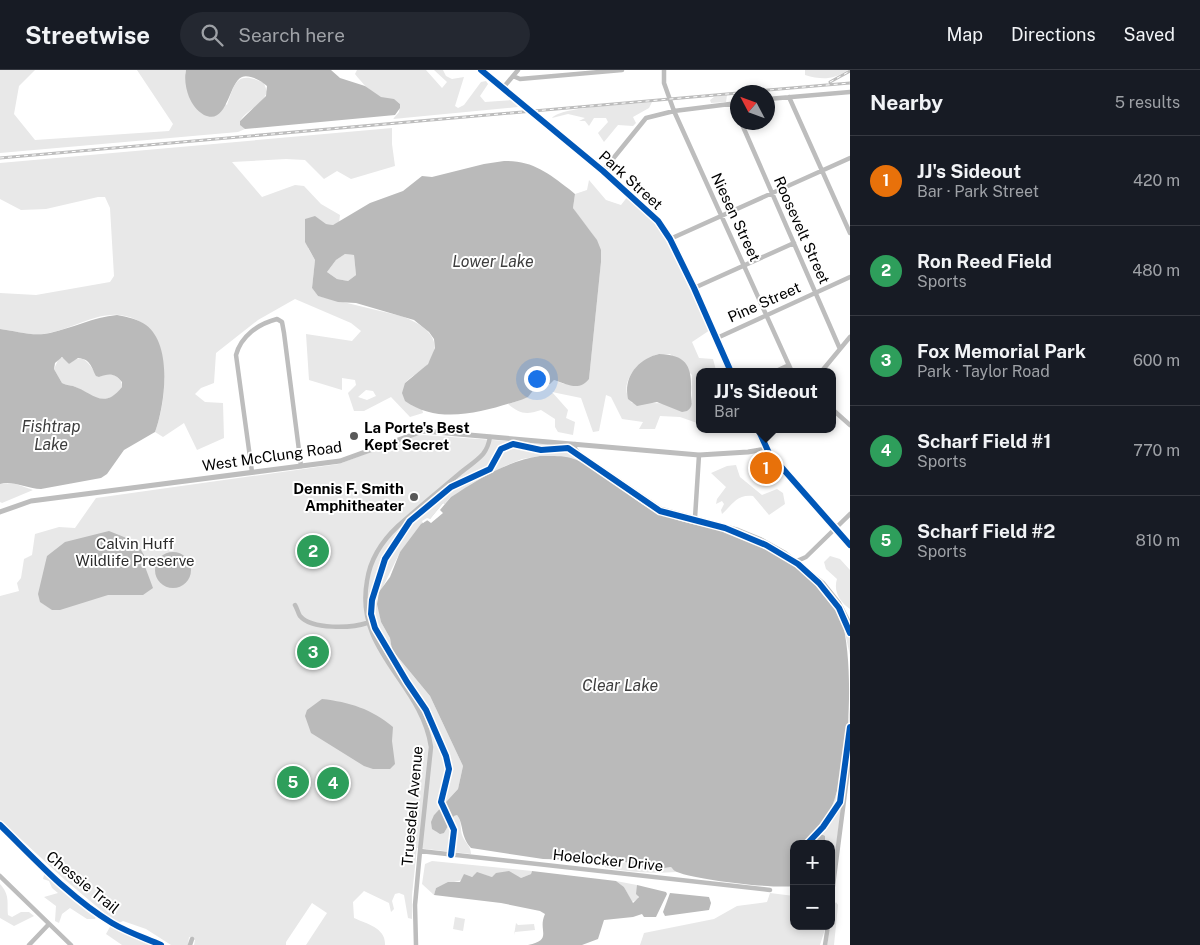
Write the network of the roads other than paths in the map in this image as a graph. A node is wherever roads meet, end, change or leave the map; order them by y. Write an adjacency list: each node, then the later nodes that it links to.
1 (481, 70): 8 (street, Park Street)
2 (518, 70): 7 (street)
3 (581, 70): 6 (street)
4 (622, 70): 6 (street)
5 (664, 70): 13 (street, Niesen Street)
6 (577, 75): 7 (street)
7 (513, 76): 8 (street)
8 (503, 88): 16 (street, Park Street)
9 (849, 94): 10 (street)
10 (789, 97): 11 (street); 17 (street)
11 (775, 98)
12 (730, 104): 13 (street)
13 (674, 111): 16 (street); 19 (street, Niesen Street)
14 (744, 130): 18 (street, Roosevelt Street)
15 (850, 158): 17 (street)
16 (603, 171): 21 (street, Park Street)
17 (822, 171): 18 (street); 20 (street)
18 (772, 193): 19 (street); 22 (street, Roosevelt Street)
19 (721, 216): 21 (street); 23 (street, Niesen Street)
20 (850, 233)
21 (670, 239): 25 (street, Park Street)
22 (794, 243): 23 (street); 26 (street, Roosevelt Street)
23 (745, 266): 25 (street); 27 (street, Niesen Street)
24 (850, 277): 26 (street, Pine Street)
25 (694, 288): 29 (street, Park Street)
26 (816, 293): 27 (street, Pine Street); 30 (street, Roosevelt Street)
27 (767, 315): 29 (street, Pine Street); 31 (street, Niesen Street)
28 (850, 337): 30 (street)
29 (716, 338): 32 (street, Park Street)
30 (840, 349): 35 (street)
31 (789, 365): 33 (street); 34 (street, Niesen Street)
32 (729, 368)
33 (783, 368)
34 (790, 368)
35 (824, 368)
36 (836, 412): 37 (street)
37 (849, 421)
38 (760, 433): 41 (street)
39 (768, 433): 41 (street)
40 (490, 437): 42 (street, West McClung Road); 45 (street, West McClung Road); 57 (street, Truesdell Avenue)
41 (762, 439): 43 (street)
42 (575, 444): 44 (street, West McClung Road); 49 (street)
43 (766, 449): 44 (street, West McClung Road); 50 (street)
44 (699, 454): 49 (street)
45 (301, 466): 46 (street, West McClung Road); 46 (street)
46 (252, 472): 47 (street, West McClung Road)
47 (0, 512)
48 (850, 514): 50 (street)
49 (695, 518): 53 (street)
50 (836, 528): 51 (street); 52 (street)
51 (850, 545)
52 (806, 557): 53 (street); 54 (street)
53 (797, 561): 54 (street)
54 (804, 566): 56 (street)
55 (295, 604): 57 (street)
56 (850, 622)
57 (367, 623): 60 (street, Truesdell Avenue)
58 (850, 754): 59 (street)
59 (848, 788): 62 (street)
60 (420, 851): 63 (street, Hoelocker Drive); 70 (street, Truesdell Avenue)
61 (0, 876): 64 (street)
62 (833, 885)
63 (770, 890)
64 (49, 924): 67 (street); 68 (street)
65 (827, 930): 71 (street)
66 (192, 939): 69 (street)
67 (29, 945)
68 (71, 945)
69 (190, 945)
70 (416, 945)
71 (825, 945)

